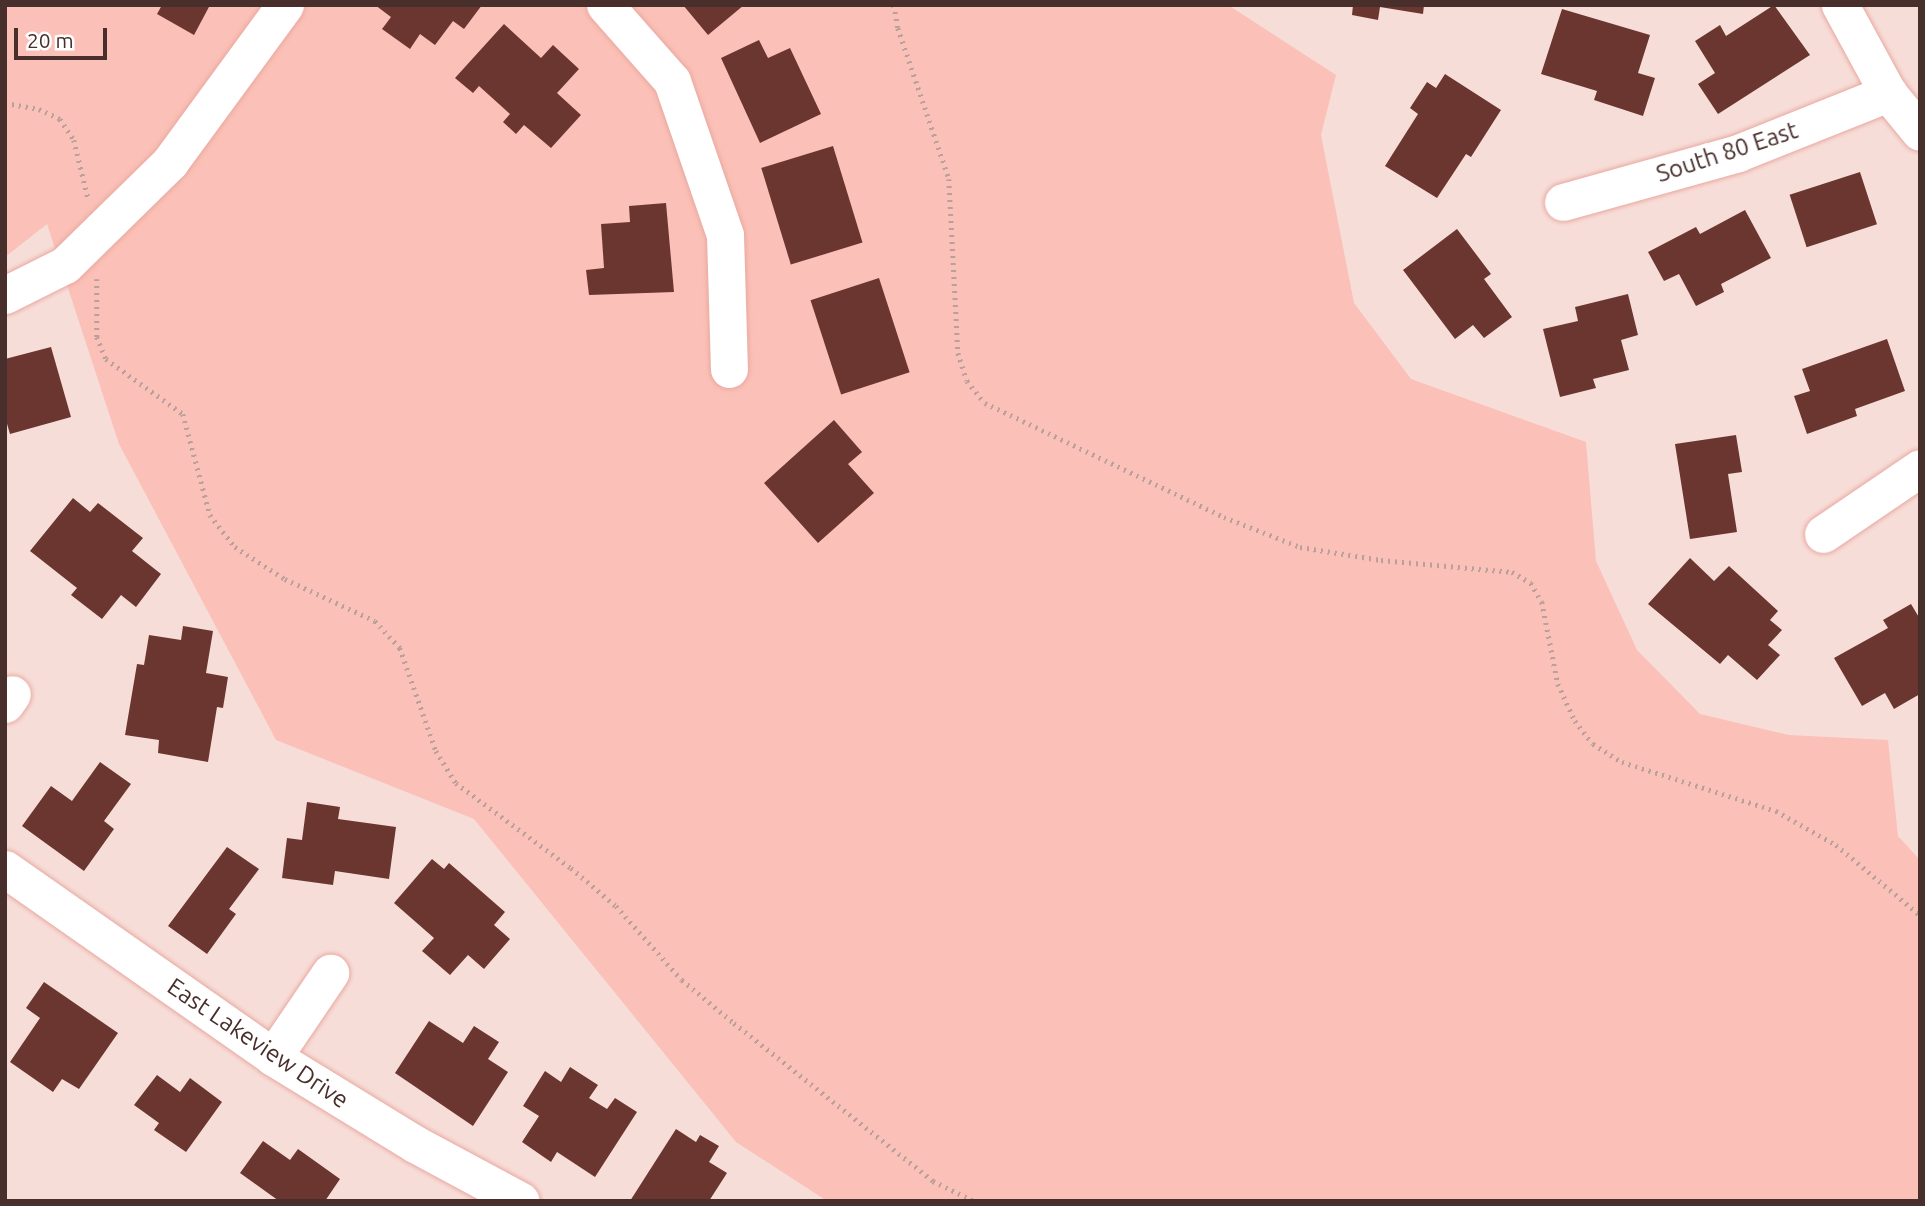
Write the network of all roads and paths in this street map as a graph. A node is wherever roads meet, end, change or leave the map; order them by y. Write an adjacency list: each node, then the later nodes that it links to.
1 (285, 5): 9 (street)
2 (605, 5): 11 (street)
3 (894, 5): 15 (path)
4 (1840, 5): 5 (street)
5 (1888, 93): 7 (street); 8 (street, South 80 East)
6 (5, 103): 9 (path)
7 (1920, 132)
8 (1563, 202)
9 (92, 239): 10 (street); 19 (path)
10 (5, 295)
11 (729, 369)
12 (1920, 468): 13 (street)
13 (1823, 534)
14 (5, 869): 17 (street, East Lakeview Drive)
15 (1920, 915)
16 (330, 973): 17 (street)
17 (273, 1057): 18 (street, East Lakeview Drive)
18 (521, 1201)
19 (974, 1201)

